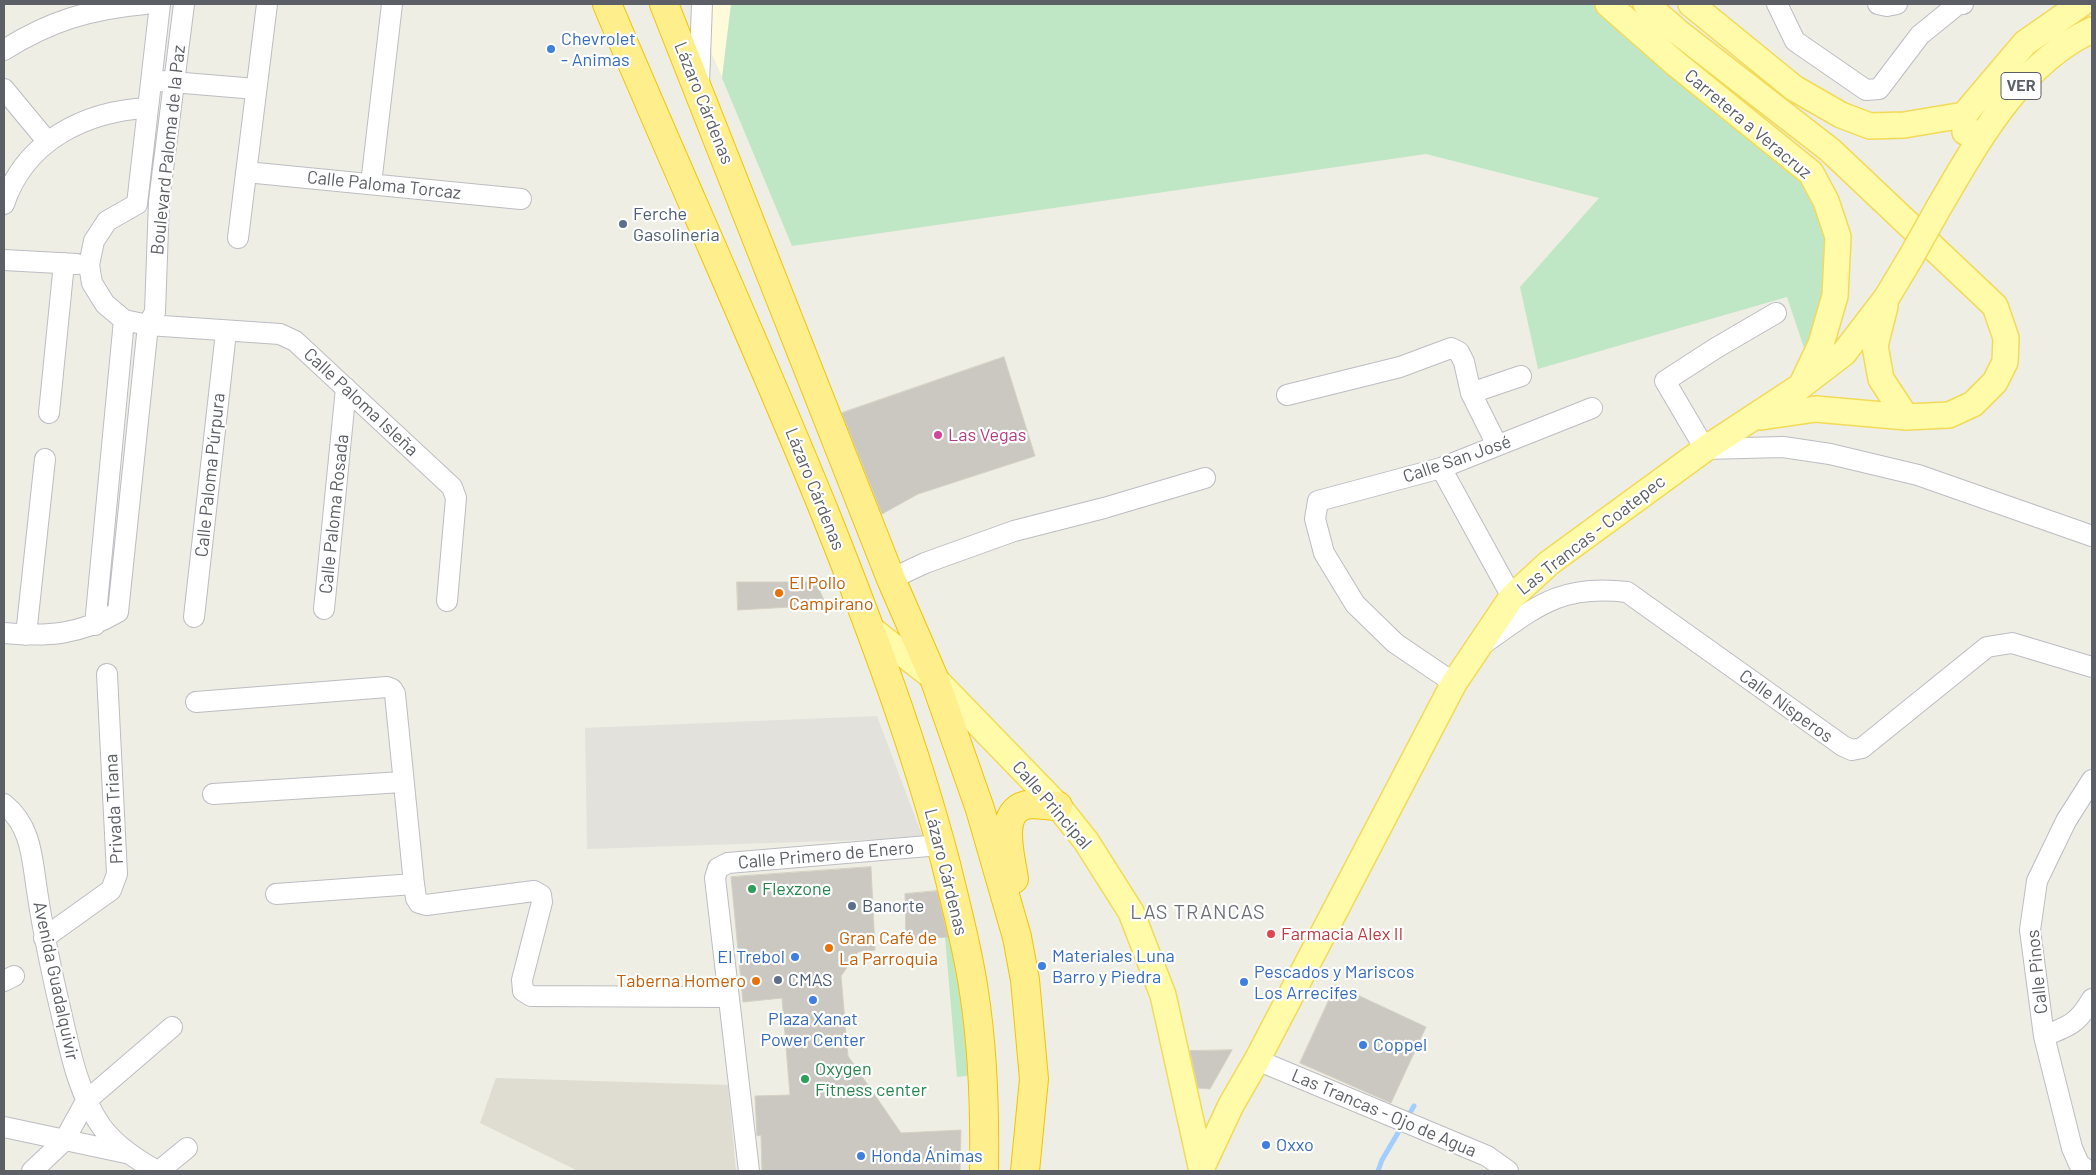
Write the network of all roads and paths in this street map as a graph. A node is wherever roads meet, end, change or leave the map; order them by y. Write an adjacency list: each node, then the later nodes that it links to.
1 (145, 4): 21 (street)
2 (160, 4): 23 (street, Boulevard Paloma de la Paz)
3 (183, 4): 24 (street, Boulevard Paloma de la Paz)
4 (267, 4): 26 (street)
5 (392, 4): 33 (street)
6 (607, 4): 66 (highway, Lázaro Cárdenas)
7 (664, 4): 27 (highway, Lázaro Cárdenas)
8 (702, 4): 27 (street)
9 (1608, 4): 46 (main road, Carretera a Veracruz)
10 (1621, 4): 19 (main road)
11 (1646, 4): 19 (main road)
12 (1691, 4): 29 (main road)
13 (1777, 4): 16 (street)
14 (1878, 4): 15 (street)
15 (1897, 4)
16 (1963, 4)
17 (2081, 4): 20 (main road, VER)
18 (2092, 30): 22 (main road, Las Trancas - Coatepec / VER)
19 (1678, 32): 52 (main road)
20 (2025, 43): 22 (main road); 29 (main road, VER)
21 (4, 50)
22 (2045, 60): 31 (main road, Las Trancas - Coatepec / VER)
23 (151, 80): 24 (street); 28 (street, Boulevard Paloma de la Paz)
24 (174, 83): 26 (street); 43 (street, Boulevard Paloma de la Paz)
25 (4, 89): 30 (street)
26 (256, 90): 32 (street)
27 (698, 90): 60 (highway, Lázaro Cárdenas)
28 (148, 108): 30 (street); 39 (street, Boulevard Paloma de la Paz)
29 (1964, 115): 31 (main road)
30 (47, 140): 35 (street)
31 (1966, 161): 40 (main road, Las Trancas - Coatepec, bridge)
32 (246, 172): 33 (street, Calle Paloma Torcaz); 36 (street)
33 (370, 184): 34 (street, Calle Paloma Torcaz)
34 (521, 199)
35 (4, 204)
36 (238, 238)
37 (4, 260): 38 (street)
38 (64, 263): 39 (street); 51 (street)
39 (88, 265): 42 (street)
40 (1887, 297): 46 (main road, Las Trancas - Coatepec); 52 (main road)
41 (1776, 313): 55 (street)
42 (124, 320): 43 (street); 65 (street)
43 (148, 325): 44 (street, Calle Paloma Isleña); 65 (street, Boulevard Paloma de la Paz)
44 (226, 332): 47 (street, Calle Paloma Isleña); 64 (street, Calle Paloma Púrpura)
45 (1521, 376): 48 (street)
46 (1801, 386): 53 (main road, Las Trancas - Coatepec)
47 (346, 388): 62 (street, Calle Paloma Isleña); 63 (street, Calle Paloma Rosada)
48 (1471, 393): 49 (street); 54 (street)
49 (1287, 395)
50 (1592, 408): 54 (street, Calle San José)
51 (49, 413)
52 (1906, 417): 53 (main road)
53 (1754, 419): 55 (main road, Las Trancas - Coatepec)
54 (1497, 445): 57 (street, Calle San José)
55 (1705, 449): 59 (street); 61 (main road, Las Trancas - Coatepec)
56 (45, 459): 68 (street)
57 (1441, 468): 61 (street); 73 (street, Calle San José)
58 (1205, 478): 60 (street)
59 (2092, 536)
60 (891, 578): 72 (highway, Lázaro Cárdenas)
61 (1512, 597): 69 (main road, Las Trancas - Coatepec)
62 (447, 601)
63 (324, 609)
64 (194, 617)
65 (95, 626): 68 (street)
66 (871, 629): 72 (main road, Calle Principal); 80 (highway, Lázaro Cárdenas)
67 (4, 633): 68 (street)
68 (26, 635)
69 (1478, 647): 70 (street, Calle Nísperos); 73 (main road, Las Trancas - Coatepec)
70 (2092, 667)
71 (107, 674): 84 (street, Privada Triana)
72 (934, 678): 79 (main road, Calle Principal); 83 (highway, Lázaro Cárdenas)
73 (1454, 683): 89 (main road, Las Trancas - Coatepec)
74 (196, 702): 76 (street)
75 (2092, 780): 88 (street, Calle Pinos)
76 (402, 782): 77 (street); 81 (street)
77 (213, 794)
78 (4, 804): 84 (street, Avenida Guadalquivir)
79 (1058, 806): 83 (highway); 95 (main road, Calle Principal)
80 (940, 844): 85 (street, Calle Primero de Enero); 99 (highway, Lázaro Cárdenas)
81 (414, 884): 82 (street); 85 (street)
82 (276, 894)
83 (1017, 937): 100 (highway, Lázaro Cárdenas)
84 (44, 938): 90 (street, Avenida Guadalquivir)
85 (728, 996): 98 (street, Calle Primero de Enero)
86 (2092, 999): 88 (street)
87 (172, 1027): 90 (street)
88 (2044, 1036): 102 (street, Calle Pinos)
89 (1257, 1060): 95 (main road, Las Trancas - Coatepec); 101 (street, Las Trancas - Ojo de Agua)
90 (86, 1100): 92 (street); 94 (street, Avenida Guadalquivir)
91 (4, 1127): 92 (street, Avenida Guadalquivir)
92 (64, 1141): 94 (street, Avenida Guadalquivir); 96 (street)
93 (187, 1148): 97 (street)
94 (126, 1153): 97 (street, Avenida Guadalquivir)
95 (1202, 1169)
96 (32, 1171)
97 (158, 1171)
98 (749, 1171)
99 (984, 1171)
100 (1025, 1171)
101 (1508, 1171)
102 (2088, 1171)

